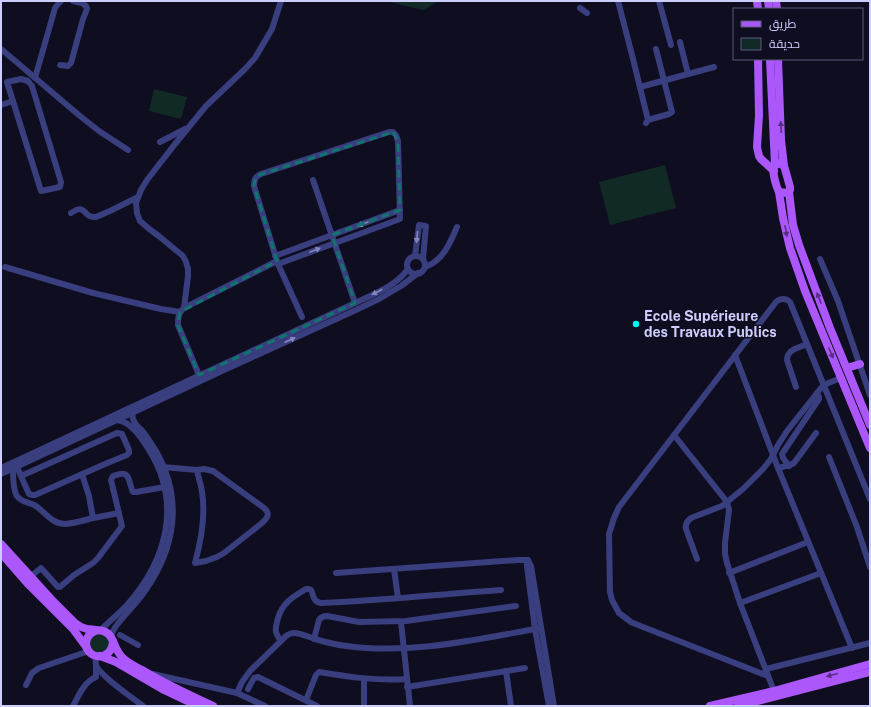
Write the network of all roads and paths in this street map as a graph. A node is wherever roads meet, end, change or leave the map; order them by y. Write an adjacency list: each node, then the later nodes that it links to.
1 (61, 1): 18 (street)
2 (73, 1): 15 (street)
3 (281, 1): 23 (street)
4 (618, 1): 20 (street)
5 (659, 1): 9 (street)
6 (580, 8): 7 (street)
7 (587, 13)
8 (680, 42): 17 (street)
9 (670, 45)
10 (1, 49): 18 (street)
11 (656, 49): 19 (street)
12 (758, 60): 27 (main road)
13 (770, 60): 26 (main road)
14 (778, 60): 28 (main road, one-way to 14)
15 (60, 65)
16 (714, 67): 17 (street)
17 (688, 74): 19 (street)
18 (35, 78): 25 (street)
19 (664, 81): 20 (street); 20 (street)
20 (640, 87)
21 (13, 101): 21 (street); 22 (street)
22 (1, 105)
23 (188, 127): 24 (street); 33 (street)
24 (160, 142)
25 (128, 150)
26 (774, 150): 27 (main road); 29 (main road)
27 (760, 153): 29 (main road)
28 (784, 166): 29 (main road); 32 (main road)
29 (774, 167): 31 (main road)
30 (313, 180): 37 (street)
31 (779, 192): 32 (main road); 55 (main road, one-way to 55)
32 (789, 192): 53 (main road, one-way to 32)
33 (138, 197): 35 (street); 48 (street)
34 (400, 210): 37 (street, one-way to 37); 38 (street); 42 (street)
35 (71, 213)
36 (458, 226): 44 (street)
37 (332, 235): 38 (street); 42 (street)
38 (335, 243): 42 (street, one-way to 38); 47 (street)
39 (415, 256): 41 (street); 41 (street, one-way to 39); 45 (street)
40 (820, 258): 52 (street)
41 (423, 259): 44 (street)
42 (277, 260): 48 (street); 49 (street)
43 (4, 267): 48 (street)
44 (424, 268): 46 (street)
45 (408, 269): 46 (street); 47 (street, one-way to 47)
46 (418, 273): 60 (street, one-way to 46)
47 (356, 303): 54 (street)
48 (182, 310): 54 (street)
49 (302, 317)
50 (807, 344): 51 (street); 56 (street); 57 (street)
51 (735, 355): 64 (street); 66 (street)
52 (860, 364): 53 (main road); 59 (street)
53 (847, 368): 62 (main road)
54 (199, 375): 70 (street)
55 (841, 378): 56 (street); 65 (main road)
56 (824, 385): 58 (street); 78 (street)
57 (796, 387)
58 (817, 393): 66 (street); 69 (street)
59 (870, 395)
60 (133, 413): 61 (street); 68 (street)
61 (117, 420): 71 (street); 77 (street)
62 (870, 425)
63 (816, 433): 69 (street)
64 (674, 435): 79 (street); 113 (street)
65 (870, 448)
66 (773, 456): 72 (street); 79 (street)
67 (829, 457): 86 (street)
68 (163, 466): 73 (street); 100 (street)
69 (789, 466): 72 (street)
70 (1, 468)
71 (15, 468): 74 (street); 76 (street); 81 (street)
72 (778, 468): 82 (street)
73 (197, 470): 73 (street)
74 (1, 474)
75 (82, 474): 76 (street); 76 (street); 81 (street)
76 (21, 476)
77 (165, 488): 80 (street); 98 (street)
78 (870, 499)
79 (727, 502): 85 (street); 89 (street)
80 (119, 513): 81 (street); 91 (street)
81 (93, 518)
82 (808, 542): 89 (street); 90 (street)
83 (1, 544): 91 (main road)
84 (1, 553): 106 (main road)
85 (697, 559)
86 (870, 567)
87 (394, 569): 88 (street); 93 (street); 97 (street)
88 (336, 573)
89 (729, 573): 94 (street)
90 (821, 573): 94 (street); 104 (street)
91 (30, 577): 98 (main road)
92 (501, 590): 93 (street)
93 (398, 598): 101 (street)
94 (740, 603): 113 (street)
95 (516, 606): 96 (street)
96 (401, 622): 99 (street); 105 (street)
97 (538, 629): 105 (street); 131 (street); 132 (street)
98 (98, 630): 100 (main road); 106 (main road)
99 (314, 638): 101 (street); 105 (street)
100 (112, 639): 103 (street); 106 (main road); 111 (main road)
101 (281, 641): 120 (street)
102 (870, 643): 104 (street)
103 (138, 645)
104 (852, 648): 113 (street)
105 (404, 649): 115 (street)
106 (93, 653): 108 (street); 116 (street); 124 (main road)
107 (870, 664): 119 (main road, one-way to 119)
108 (96, 667): 122 (street); 123 (street)
109 (525, 668): 110 (street)
110 (506, 671): 117 (street); 130 (street)
111 (145, 672): 120 (street); 125 (main road)
112 (870, 672): 134 (main road)
113 (767, 673): 119 (street)
114 (364, 679): 115 (street); 121 (street); 128 (street)
115 (407, 679): 117 (street)
116 (26, 685)
117 (407, 687): 129 (street)
118 (248, 689): 121 (street)
119 (774, 691): 133 (main road)
120 (237, 693): 126 (street)
121 (306, 700): 127 (street)
122 (73, 706)
123 (143, 706)
124 (198, 706)
125 (213, 706)
126 (265, 706)
127 (317, 706)
128 (364, 706)
129 (410, 706)
130 (511, 706)
131 (549, 706)
132 (554, 706)
133 (710, 706)
134 (738, 706)

